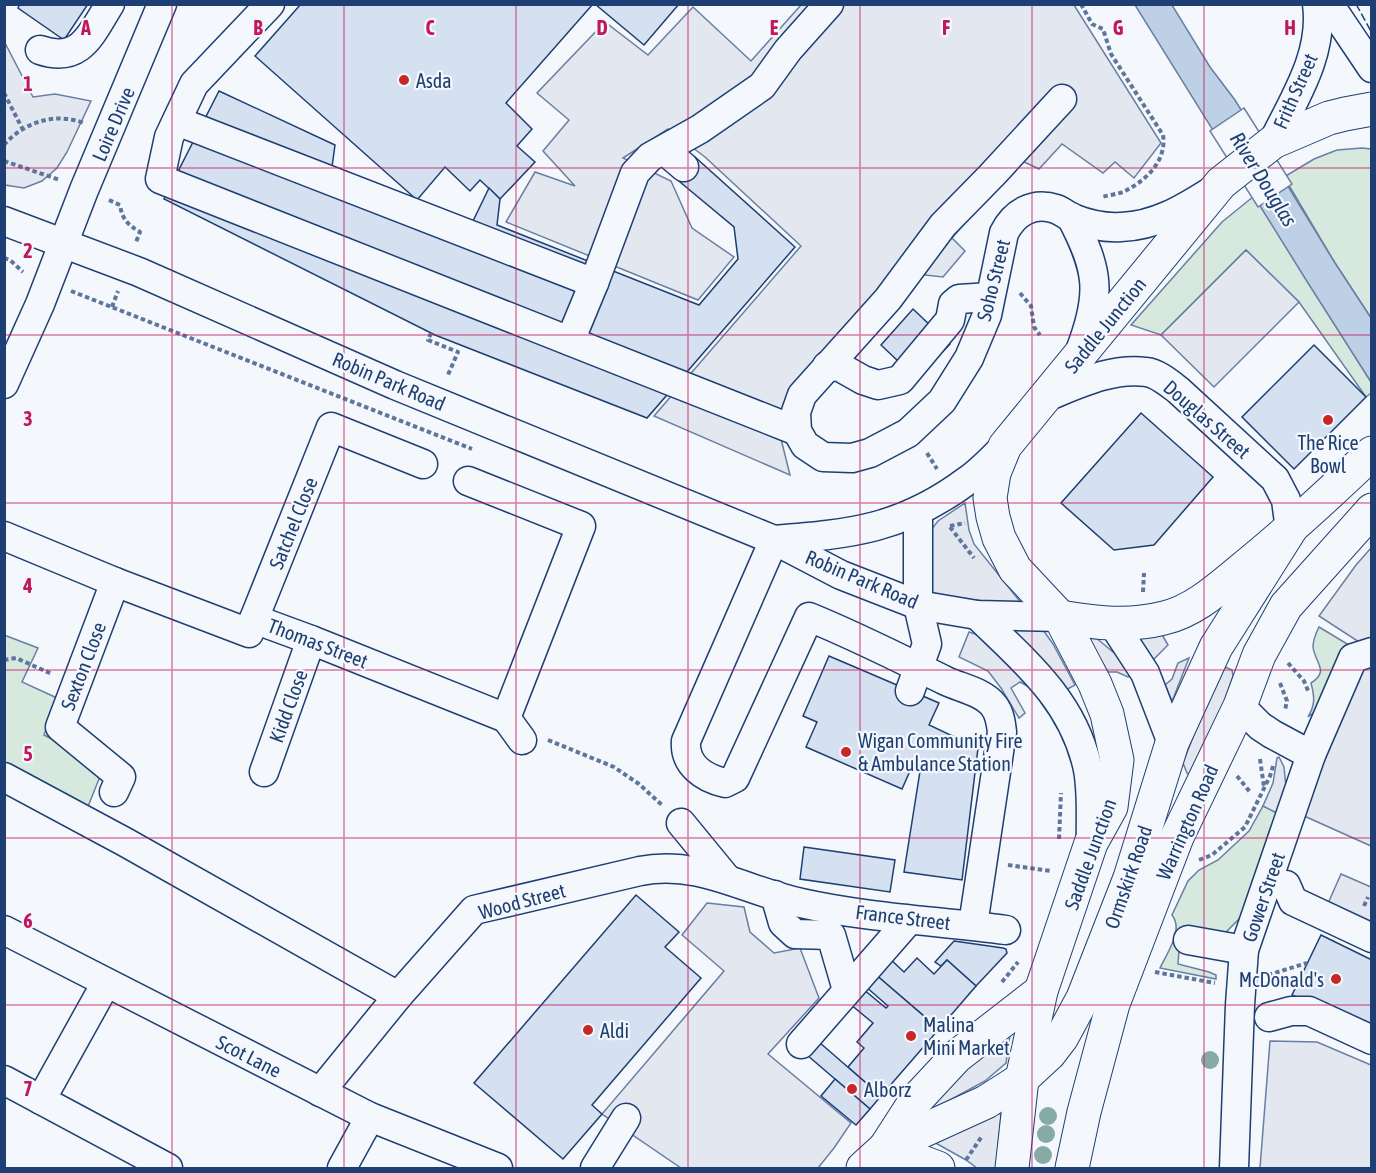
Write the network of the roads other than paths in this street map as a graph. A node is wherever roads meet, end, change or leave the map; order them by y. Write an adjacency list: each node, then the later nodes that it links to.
1 (110, 4): 7 (street)
2 (162, 4): 16 (street, Loire Drive)
3 (270, 4): 11 (street)
4 (829, 4): 17 (street)
5 (1317, 4): 12 (street, Frith Street)
6 (1329, 4): 8 (street)
7 (40, 50)
8 (1371, 68)
9 (1062, 99): 21 (street)
10 (1371, 109): 12 (main road, Saddle Junction)
11 (177, 121): 17 (street); 19 (street)
12 (1273, 142): 13 (main road, Saddle Junction)
13 (1221, 183): 14 (street, Soho Street); 20 (main road, Saddle Junction)
14 (1071, 217): 18 (street, Soho Street); 20 (street)
15 (4, 221): 16 (street, Robin Park Road)
16 (64, 243): 22 (street, Loire Drive); 33 (street, Robin Park Road)
17 (594, 283): 19 (street)
18 (1001, 292): 21 (street); 24 (street, Soho Street)
19 (570, 341): 24 (street)
20 (1076, 361): 23 (main road, Saddle Junction)
21 (827, 366): 24 (street)
22 (4, 384)
23 (1046, 397): 25 (main road, Saddle Junction); 31 (street, Douglas Street)
24 (797, 431)
25 (1005, 446): 30 (street, Robin Park Road); 37 (main road, Saddle Junction)
26 (1371, 453): 31 (main road)
27 (423, 464): 38 (street, Satchel Close)
28 (468, 481): 40 (street, Thomas Street)
29 (1371, 510): 43 (main road, Warrington Road)
30 (918, 512): 33 (street, Robin Park Road); 35 (street)
31 (1290, 530): 39 (main road); 44 (main road, Ormskirk Road)
32 (4, 536): 34 (street, Thomas Street)
33 (774, 540): 35 (street, Robin Park Road); 42 (street)
34 (115, 582): 38 (street, Thomas Street); 48 (street, Sexton Close)
35 (918, 605): 36 (street, Robin Park Road); 42 (street)
36 (977, 615): 37 (street, Robin Park Road); 50 (street)
37 (1059, 617): 39 (main road); 50 (main road, Saddle Junction)
38 (254, 619): 40 (street, Thomas Street)
39 (1113, 624): 44 (street)
40 (311, 640): 46 (street, Kidd Close)
41 (1371, 652): 45 (street, Gower Street)
42 (915, 679): 55 (street)
43 (1240, 706): 45 (street); 81 (main road, Warrington Road)
44 (1172, 743): 68 (main road, Ormskirk Road)
45 (1311, 755): 60 (street, Gower Street)
46 (264, 772)
47 (4, 777): 64 (street)
48 (114, 792)
49 (681, 823): 51 (street)
50 (1091, 843): 63 (main road, Saddle Junction)
51 (727, 879): 53 (street, Wood Street); 64 (street, Wood Street)
52 (1286, 885): 58 (street)
53 (787, 899): 54 (street, France Street); 62 (street)
54 (909, 920): 55 (street, France Street); 62 (street)
55 (973, 926): 57 (street, France Street)
56 (4, 930): 61 (street, Scot Lane)
57 (1006, 930)
58 (1371, 938)
59 (1188, 940): 60 (street)
60 (1244, 950): 82 (street, Gower Street)
61 (106, 983): 70 (street, Scot Lane); 71 (street)
62 (847, 990): 67 (street)
63 (1041, 991): 68 (main road); 74 (main road)
64 (398, 996): 70 (street, Wood Street)
65 (1269, 1017): 66 (street)
66 (1371, 1040)
67 (801, 1044)
68 (1022, 1079): 74 (main road, Ormskirk Road); 80 (main road)
69 (4, 1080): 71 (street)
70 (320, 1092): 72 (street, Scot Lane)
71 (40, 1100): 76 (street)
72 (370, 1117): 77 (street); 78 (street, Scot Lane)
73 (626, 1118): 79 (street)
74 (874, 1158): 75 (main road)
75 (951, 1166)
76 (168, 1168)
77 (342, 1168)
78 (498, 1168)
79 (595, 1168)
80 (1012, 1168)
81 (1071, 1168)
82 (1234, 1168)

